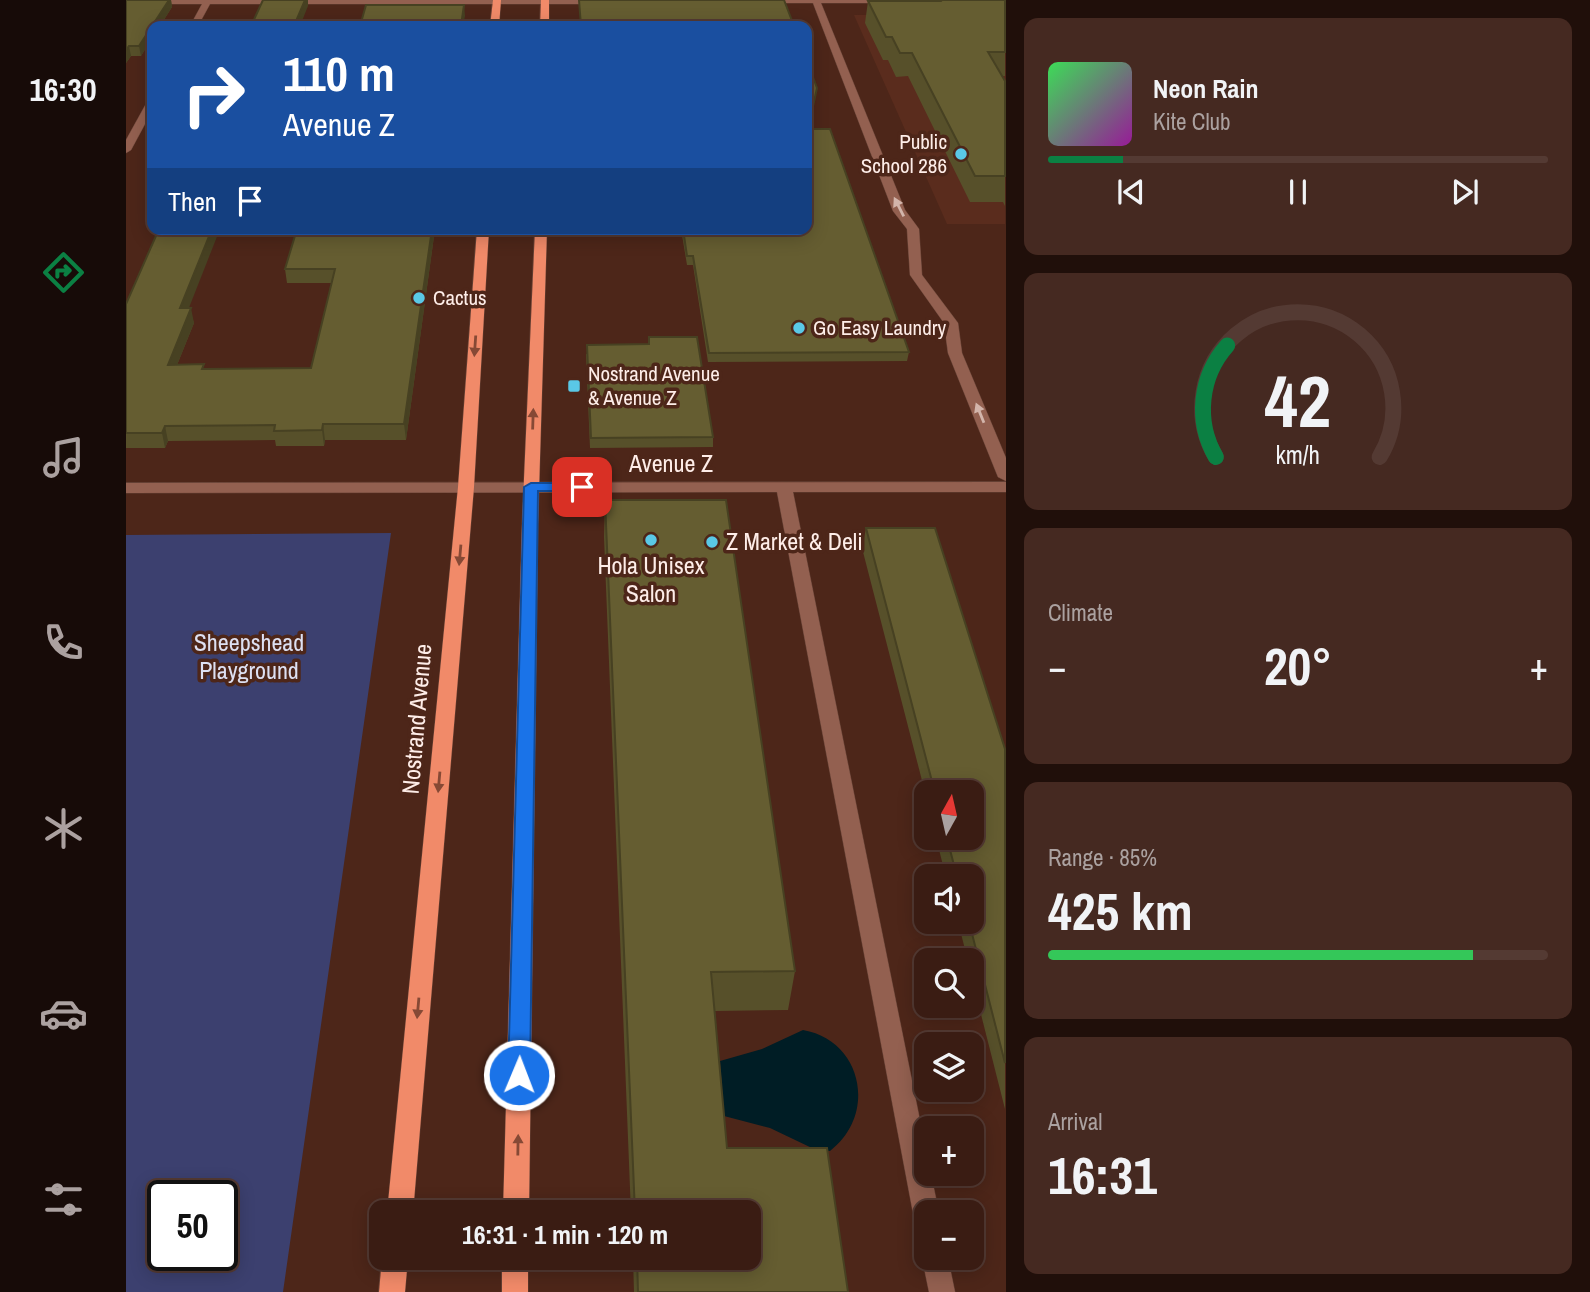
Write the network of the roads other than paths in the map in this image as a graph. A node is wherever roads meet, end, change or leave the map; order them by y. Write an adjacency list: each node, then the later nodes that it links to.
1 (497, 0): 2 (street); 6 (street); 10 (main road)
2 (545, 0): 7 (street); 11 (main road)
3 (817, 0): 4 (street); 8 (street); 16 (street, one-way to 3)
4 (952, 0)
5 (126, 1): 6 (street)
6 (208, 1): 9 (street)
7 (613, 1)
8 (746, 1)
9 (197, 21)
10 (495, 21)
11 (545, 21)
12 (147, 111): 13 (street)
13 (126, 150)
14 (483, 235): 17 (main road, Nostrand Avenue, one-way to 17)
15 (541, 235): 18 (main road, one-way to 15)
16 (1006, 477)
17 (466, 487): 18 (street, Avenue Z); 21 (street, Avenue Z); 22 (main road, Nostrand Avenue, one-way to 22)
18 (531, 487): 19 (street, Avenue Z); 23 (main road, one-way to 18)
19 (784, 487): 20 (street, Avenue Z); 24 (street)
20 (1006, 487)
21 (126, 488)
22 (401, 1200)
23 (516, 1200)
24 (923, 1200)
25 (394, 1270): 28 (main road)
26 (515, 1270): 29 (main road)
27 (937, 1270): 30 (street)
28 (392, 1292)
29 (515, 1292)
30 (942, 1292)

